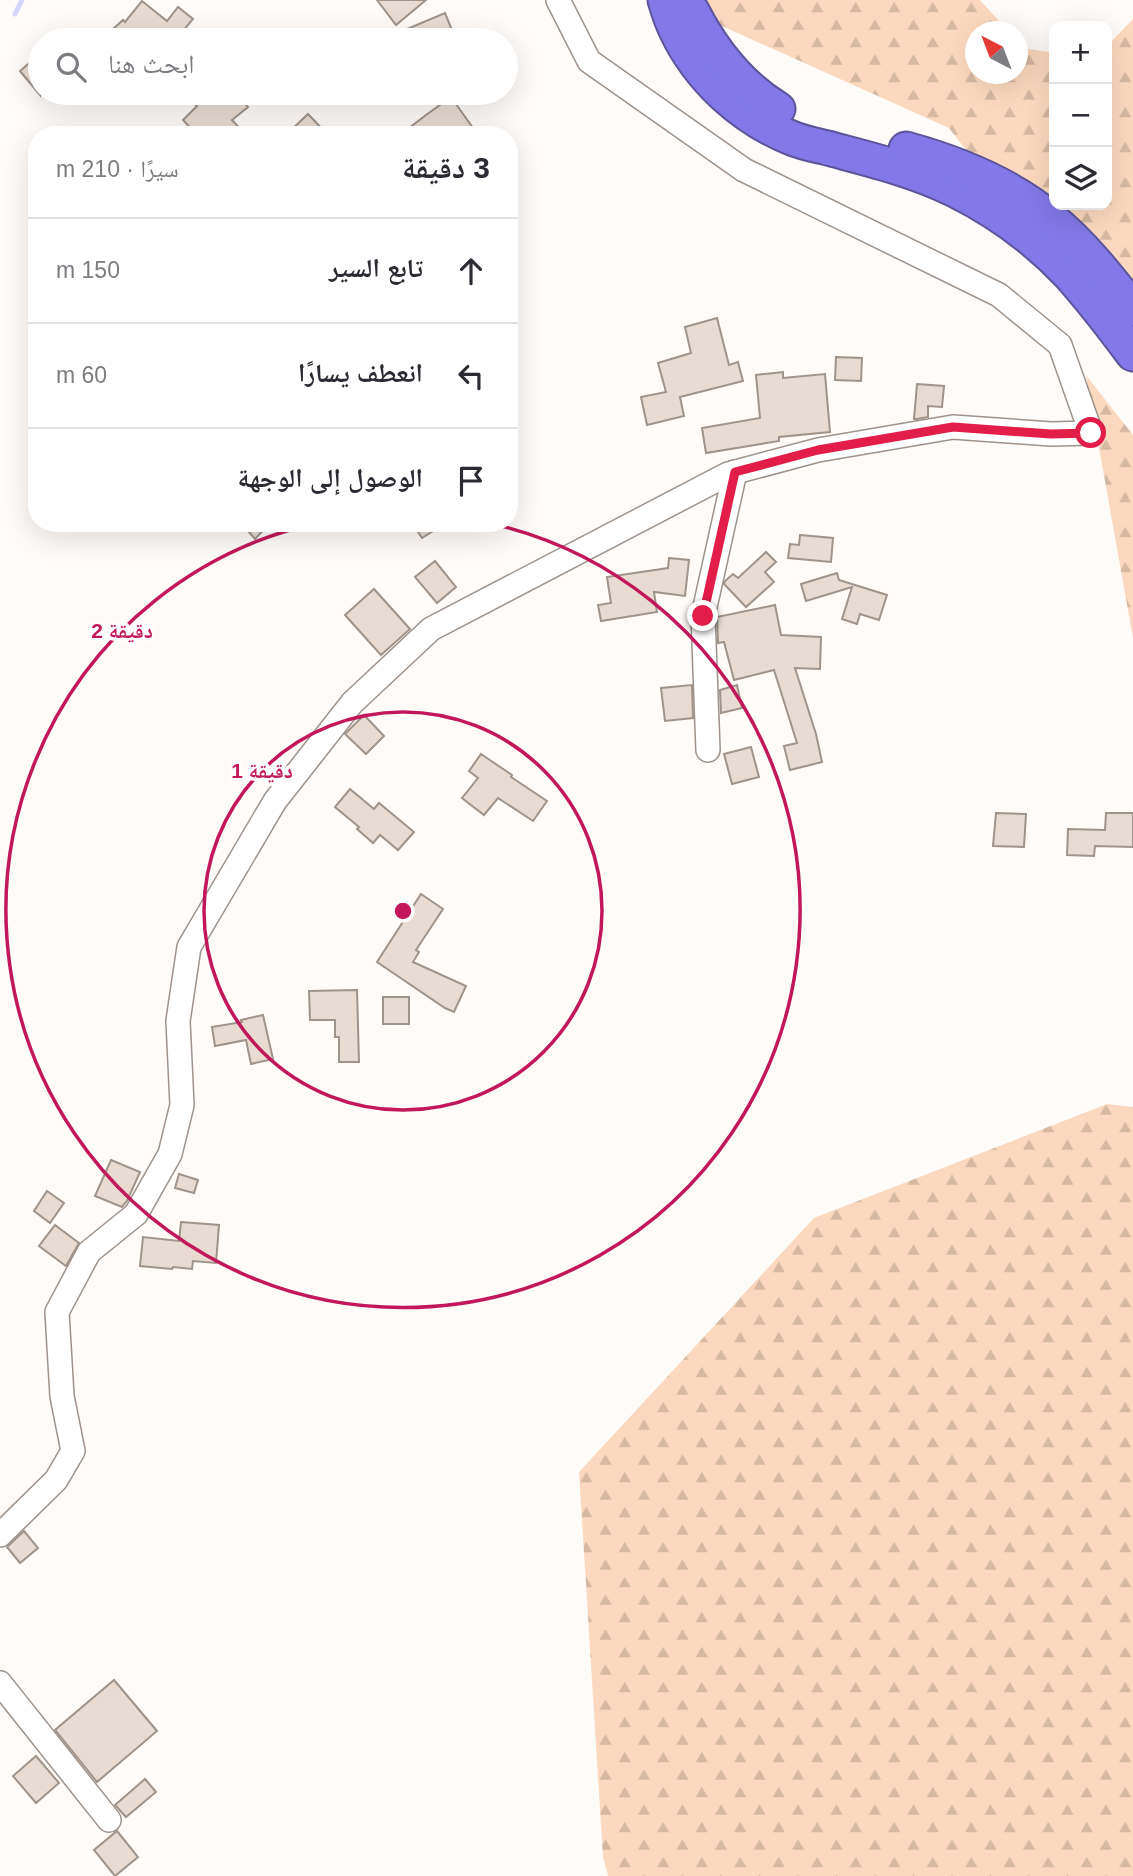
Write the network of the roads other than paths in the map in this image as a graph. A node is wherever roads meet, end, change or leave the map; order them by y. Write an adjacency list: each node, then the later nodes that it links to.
1 (558, 0): 6 (street)
2 (665, 0): 5 (highway)
3 (688, 0): 4 (highway)
4 (1133, 309)
5 (1133, 354)
6 (735, 472): 7 (street); 8 (street)
7 (708, 750)
8 (0, 1535)
9 (0, 1684): 10 (street)
10 (109, 1820)

